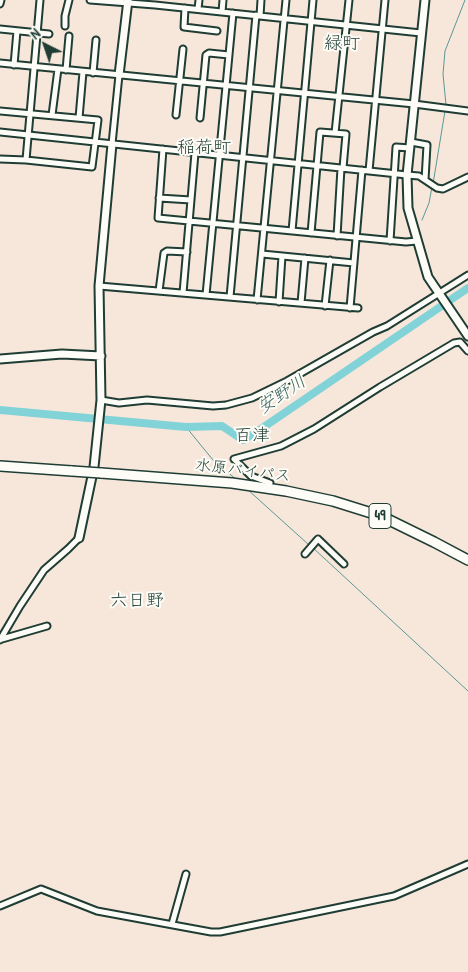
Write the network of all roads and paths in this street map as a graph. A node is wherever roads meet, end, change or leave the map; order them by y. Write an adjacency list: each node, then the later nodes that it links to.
1 (0, 0): 16 (street)
2 (40, 0): 31 (street)
3 (69, 0): 26 (street)
4 (90, 0): 14 (street)
5 (174, 0): 17 (street)
6 (199, 0): 19 (street)
7 (223, 0): 20 (street)
8 (261, 0): 22 (street)
9 (286, 0): 23 (street)
10 (314, 0): 24 (street)
11 (349, 0): 25 (street)
12 (385, 0): 28 (street)
13 (425, 0): 32 (street)
14 (128, 2): 15 (street); 45 (street)
15 (155, 2): 17 (street)
16 (0, 4)
17 (174, 7): 18 (street)
18 (185, 8): 19 (street); 30 (street)
19 (198, 9): 20 (street)
20 (222, 12): 21 (street)
21 (233, 13): 22 (street); 37 (street)
22 (258, 16): 23 (street); 49 (street)
23 (284, 18): 24 (street); 50 (street)
24 (312, 21): 25 (street); 51 (street)
25 (346, 25): 28 (street); 52 (street)
26 (65, 26)
27 (0, 29): 29 (street)
28 (382, 29): 32 (street); 53 (street)
29 (17, 30): 31 (street); 39 (street)
30 (217, 31)
31 (38, 32): 33 (street); 40 (street)
32 (421, 33): 54 (street)
33 (49, 34)
34 (69, 36): 42 (street)
35 (96, 40): 44 (street)
36 (183, 48): 46 (street)
37 (229, 55): 47 (street); 48 (street)
38 (0, 63): 39 (street)
39 (14, 65): 40 (street)
40 (35, 67): 41 (street); 57 (street)
41 (58, 69): 42 (street); 59 (street)
42 (66, 70): 43 (street)
43 (83, 72): 44 (street); 60 (street)
44 (93, 73): 45 (street)
45 (119, 75): 46 (street); 66 (street)
46 (180, 81): 47 (street); 58 (street)
47 (203, 84): 48 (street); 61 (street)
48 (226, 86): 49 (street); 70 (street)
49 (250, 88): 50 (street); 71 (street)
50 (277, 91): 51 (street); 74 (street)
51 (305, 94): 52 (street); 75 (street)
52 (339, 97): 53 (street); 63 (street)
53 (376, 100): 54 (street); 79 (street)
54 (414, 104): 56 (street); 67 (street)
55 (0, 111): 57 (street)
56 (468, 111)
57 (31, 114): 59 (street); 64 (street)
58 (176, 115)
59 (52, 116): 60 (street)
60 (79, 118): 65 (street)
61 (200, 118)
62 (0, 132): 64 (street)
63 (335, 133): 76 (street); 77 (street)
64 (29, 135): 65 (street); 73 (street)
65 (95, 142): 66 (street); 73 (street)
66 (112, 144): 68 (street); 103 (street)
67 (410, 145): 80 (street); 81 (street); 83 (street)
68 (163, 150): 69 (street); 84 (street)
69 (196, 153): 70 (street); 85 (street)
70 (219, 155): 71 (street); 87 (street)
71 (243, 158): 74 (street); 88 (street)
72 (0, 160): 73 (street)
73 (26, 160)
74 (270, 161): 75 (street); 89 (street)
75 (298, 163): 76 (street); 90 (street)
76 (316, 165): 77 (street); 91 (street)
77 (342, 168): 78 (street); 92 (street)
78 (362, 170): 79 (street); 93 (street)
79 (369, 171): 80 (street)
80 (394, 173): 81 (street); 94 (street)
81 (407, 174): 83 (street); 95 (street)
82 (468, 177): 83 (street)
83 (425, 180)
84 (159, 198): 85 (street); 86 (street)
85 (191, 200): 86 (street)
86 (190, 221): 87 (street); 96 (street)
87 (213, 224): 88 (street); 106 (street)
88 (237, 226): 89 (street); 108 (street)
89 (264, 228): 90 (street); 97 (street)
90 (292, 231): 91 (street)
91 (311, 233): 92 (street)
92 (337, 236): 93 (street)
93 (356, 237): 94 (street); 101 (street)
94 (390, 241): 95 (street)
95 (417, 241): 107 (street)
96 (187, 252): 104 (street); 105 (street)
97 (262, 254): 98 (street); 109 (street)
98 (282, 256): 99 (street); 110 (street)
99 (305, 258): 100 (street); 111 (street)
100 (330, 260): 101 (street); 112 (street)
101 (354, 262): 113 (street)
102 (468, 275): 107 (street)
103 (99, 286): 104 (street); 117 (street)
104 (160, 291): 105 (street)
105 (183, 293): 106 (street)
106 (206, 295): 108 (street)
107 (440, 296): 115 (street); 119 (street)
108 (230, 297): 109 (street)
109 (257, 300): 110 (street)
110 (279, 302): 111 (street)
111 (301, 304): 112 (street)
112 (325, 306): 113 (street)
113 (350, 308): 114 (street)
114 (358, 308)
115 (465, 330)
116 (468, 351): 121 (street)
117 (101, 356): 118 (street); 119 (street)
118 (0, 358)
119 (101, 403): 122 (street)
120 (0, 466): 124 (highway, 水原バイパス / 49, bridge)
121 (270, 483)
122 (79, 536): 127 (street)
123 (305, 554): 125 (street)
124 (468, 560)
125 (344, 564)
126 (47, 626): 127 (street)
127 (1, 640)
128 (468, 864): 131 (street)
129 (186, 874): 131 (street)
130 (0, 906): 131 (street)
131 (172, 924)

